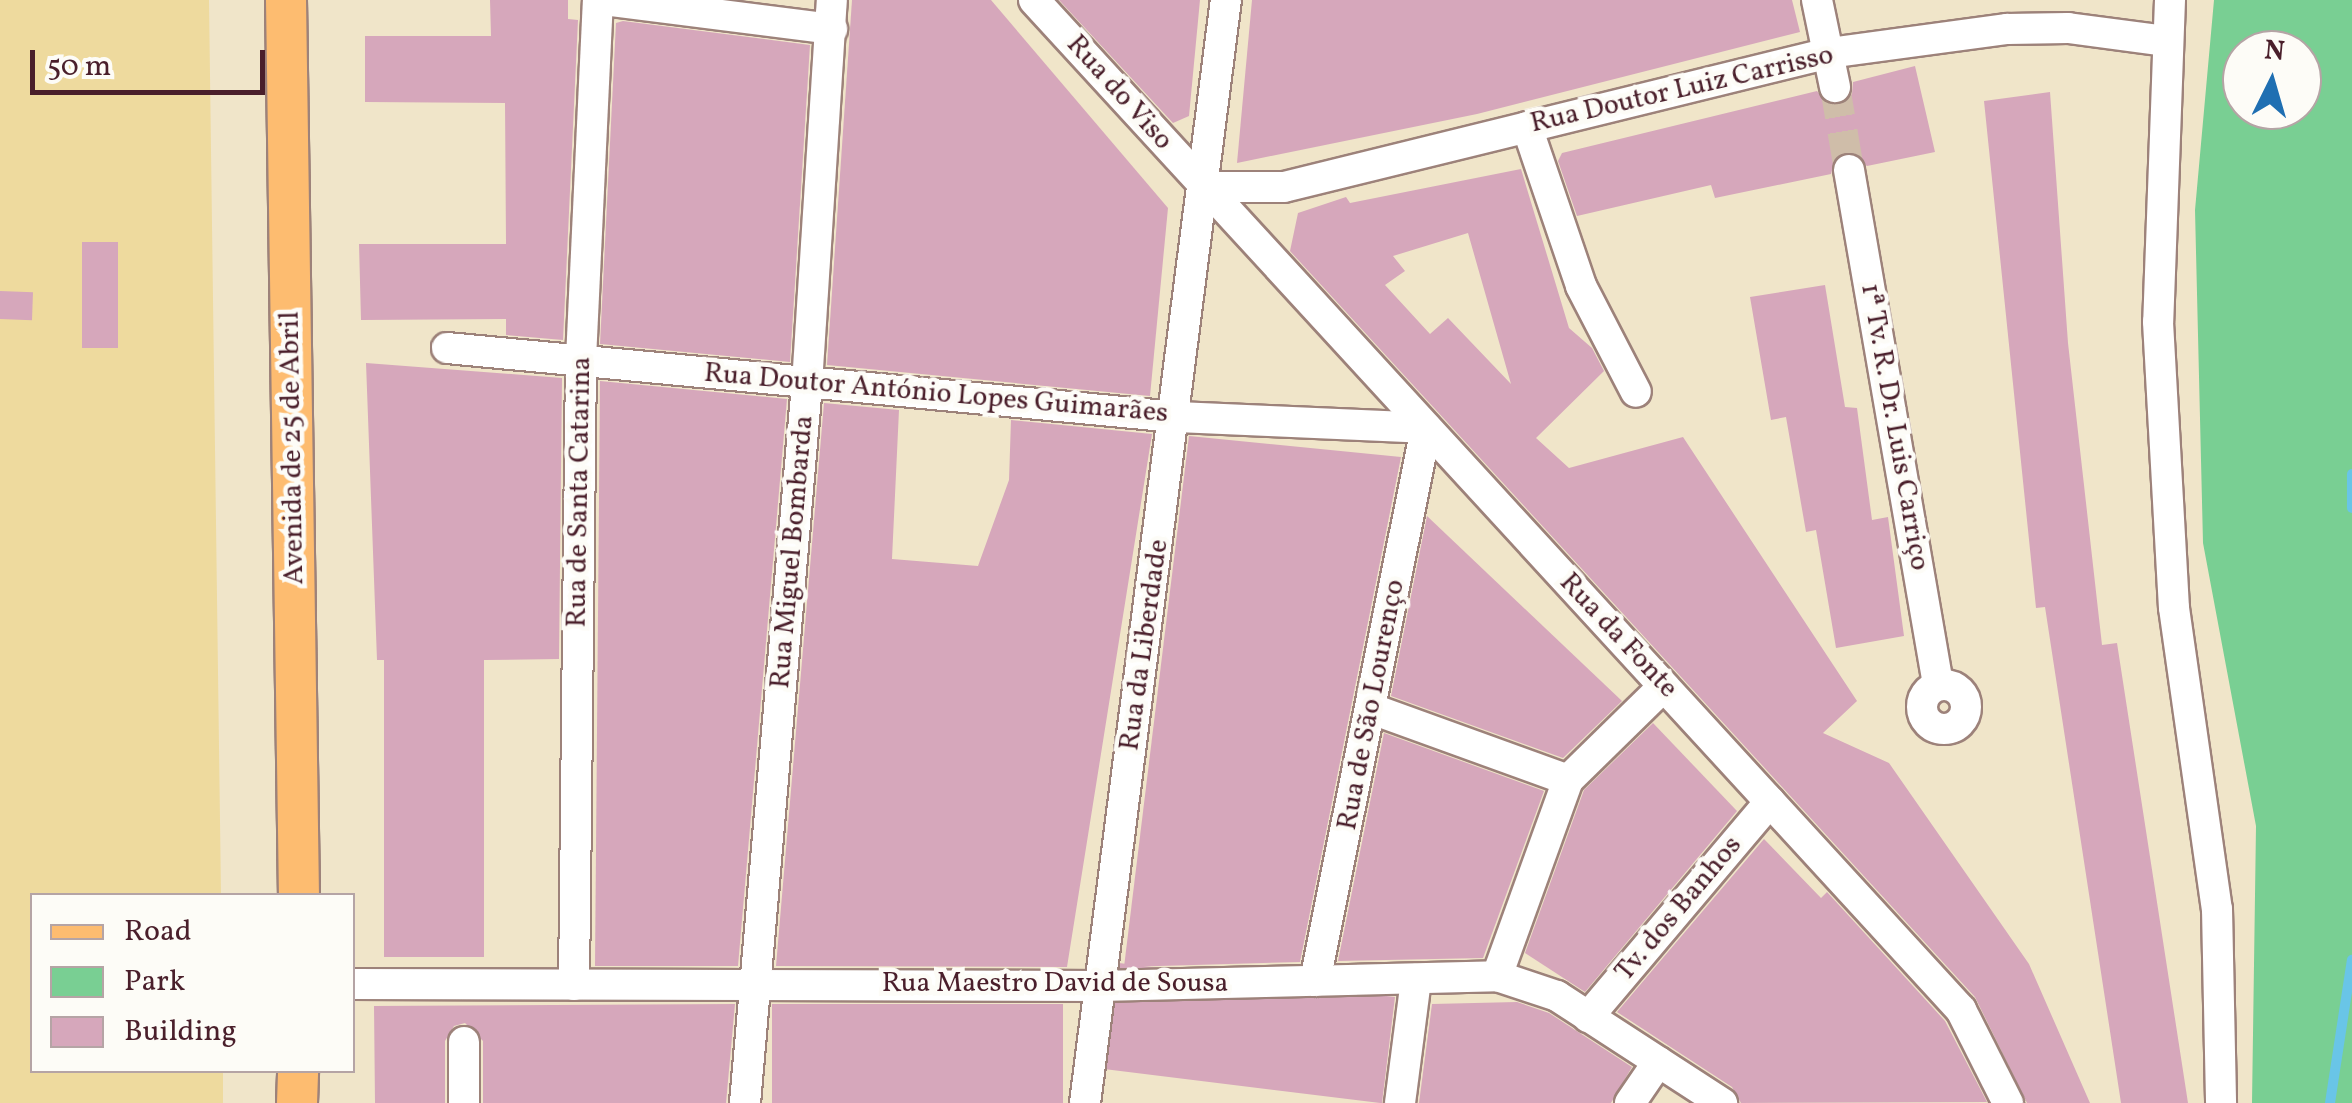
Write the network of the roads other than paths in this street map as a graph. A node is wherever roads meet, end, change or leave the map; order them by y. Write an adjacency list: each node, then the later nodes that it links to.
1 (286, 0): 25 (main road, Avenida de 25 de Abril)
2 (601, 0): 7 (street); 15 (street, Rua de Santa Catarina)
3 (1034, 0): 13 (street, Rua do Viso)
4 (1226, 0): 13 (street, Rua da Liberdade)
5 (1817, 0): 9 (street)
6 (2170, 0): 8 (street)
7 (832, 15): 16 (street, Rua Miguel Bombarda)
8 (2165, 41): 9 (street, Rua Doutor Luiz Carrisso); 45 (street)
9 (1829, 52): 10 (street); 11 (street, Rua Doutor Luiz Carrisso)
10 (1834, 86)
11 (1528, 127): 13 (street, Rua Doutor Luiz Carrisso); 17 (street)
12 (1849, 170): 20 (street, 1ª Tv. R. Dr. Luis Carriço)
13 (1203, 187): 18 (street, Rua da Liberdade); 19 (street, Rua da Fonte)
14 (447, 348): 15 (street, Rua Doutor António Lopes Guimarães)
15 (581, 359): 16 (street, Rua Doutor António Lopes Guimarães); 30 (street, Rua de Santa Catarina)
16 (807, 384): 18 (street, Rua Doutor António Lopes Guimarães); 31 (street, Rua Miguel Bombarda)
17 (1636, 392)
18 (1175, 417): 19 (street, Rua Doutor António Lopes Guimarães); 32 (street, Rua da Liberdade)
19 (1426, 428): 21 (street, Rua da Fonte); 22 (street, Rua de São Lourenço)
20 (1938, 684)
21 (1664, 686): 23 (street); 24 (street, Rua da Fonte)
22 (1372, 709): 23 (street); 28 (street, Rua de São Lourenço)
23 (1568, 780): 26 (street)
24 (1770, 802): 33 (street, Tv. dos Banhos); 44 (street, Rua da Fonte)
25 (299, 893)
26 (1497, 976): 27 (street, Rua Maestro David de Sousa); 33 (street, Rua Maestro David de Sousa)
27 (1416, 979): 28 (street, Rua Maestro David de Sousa); 41 (street)
28 (1314, 981): 32 (street, Rua Maestro David de Sousa)
29 (355, 984): 30 (street, Rua Maestro David de Sousa)
30 (574, 985): 31 (street, Rua Maestro David de Sousa)
31 (756, 986): 32 (street, Rua Maestro David de Sousa); 39 (street, Rua Miguel Bombarda)
32 (1100, 986): 40 (street, Rua da Liberdade)
33 (1588, 1016): 35 (street, Rua Maestro David de Sousa)
34 (464, 1042): 38 (street)
35 (1658, 1062): 42 (street); 43 (street, Rua Maestro David de Sousa)
36 (298, 1073): 37 (main road)
37 (297, 1103)
38 (464, 1103)
39 (744, 1103)
40 (1085, 1103)
41 (1400, 1103)
42 (1630, 1103)
43 (1722, 1103)
44 (2007, 1103)
45 (2221, 1103)

